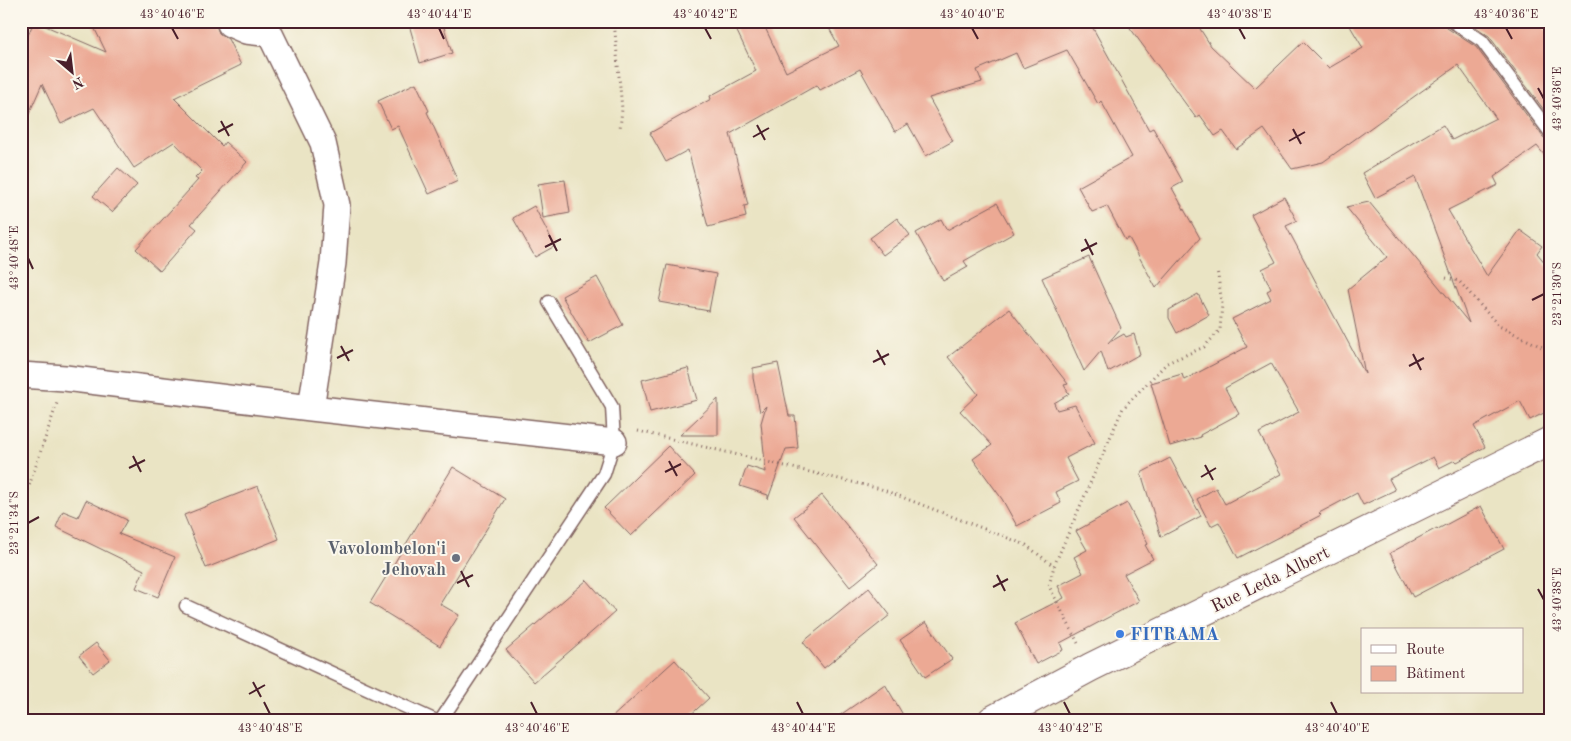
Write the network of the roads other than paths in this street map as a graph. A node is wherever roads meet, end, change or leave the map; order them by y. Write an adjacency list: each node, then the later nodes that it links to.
1 (229, 21): 6 (street)
2 (1452, 21): 3 (lane)
3 (1550, 132)
4 (549, 302): 7 (lane)
5 (21, 375): 6 (street)
6 (310, 408): 7 (street)
7 (613, 433): 11 (lane)
8 (1550, 441): 12 (street, Rue Leda Albert)
9 (186, 606): 10 (lane)
10 (434, 720)
11 (441, 720)
12 (992, 720)

